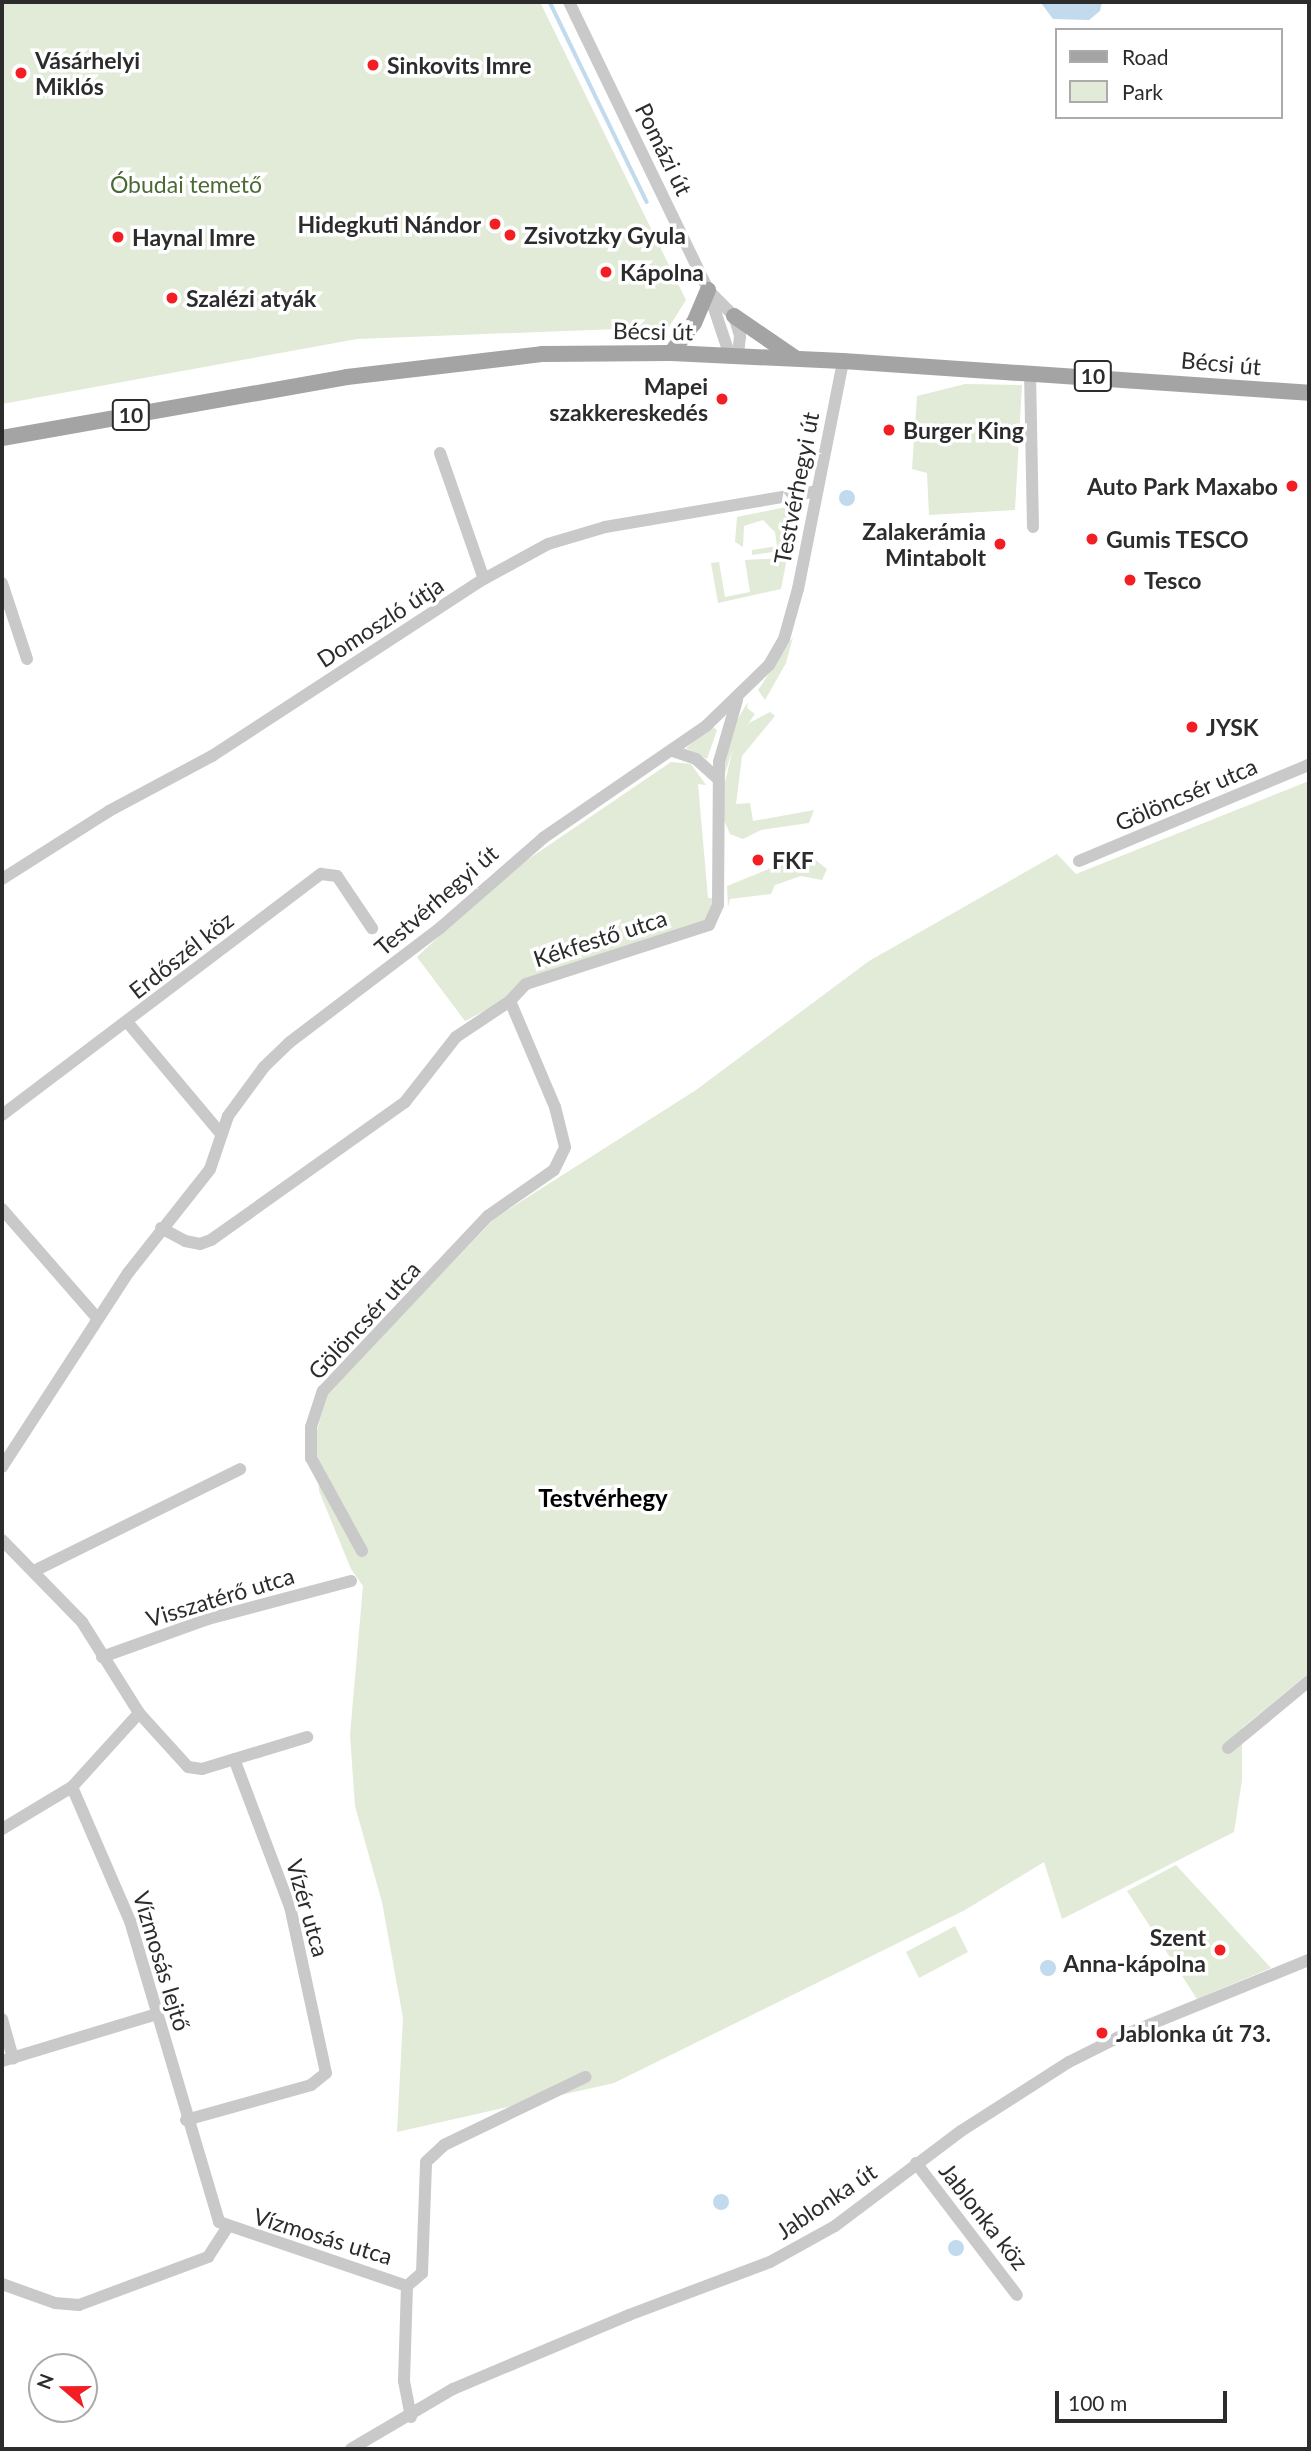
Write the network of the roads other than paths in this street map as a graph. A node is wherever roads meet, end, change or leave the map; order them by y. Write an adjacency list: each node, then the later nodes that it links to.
1 (569, 2): 2 (street, Pomázi út)
2 (708, 290): 3 (street); 4 (street, Pomázi út); 5 (main road)
3 (734, 316): 7 (street); 8 (main road)
4 (718, 322): 5 (street); 7 (street, Pomázi út)
5 (694, 323): 6 (main road)
6 (671, 353): 7 (main road, Bécsi út / 10); 12 (main road, Bécsi út / 10)
7 (734, 356): 8 (main road, Bécsi út / 10)
8 (797, 359): 9 (main road, Bécsi út / 10)
9 (843, 361): 10 (main road, Bécsi út / 10); 14 (street, Testvérhegyi út)
10 (1030, 372): 11 (main road, Bécsi út / 10); 15 (street)
11 (1309, 393)
12 (2, 438)
13 (440, 453): 16 (street)
14 (817, 491): 16 (street, Domoszló útja); 19 (street, Testvérhegyi út)
15 (1033, 527)
16 (484, 579): 24 (street, Domoszló útja)
17 (2, 583): 18 (street)
18 (27, 659)
19 (737, 700): 20 (street, Testvérhegyi út); 22 (street, Kékfestő utca)
20 (673, 751): 22 (street); 29 (street, Testvérhegyi út)
21 (1309, 765): 23 (street, Gölöncsér utca)
22 (717, 778): 26 (street, Kékfestő utca)
23 (1079, 861)
24 (2, 879)
25 (372, 928): 27 (street, Erdőszél köz)
26 (510, 1001): 31 (street, Kékfestő utca); 36 (street, Gölöncsér utca)
27 (128, 1023): 28 (street, Erdőszél köz); 29 (street)
28 (2, 1115)
29 (221, 1133): 31 (street, Testvérhegyi út)
30 (2, 1209): 32 (street)
31 (161, 1228): 32 (street, Testvérhegyi út)
32 (97, 1318): 33 (street, Testvérhegyi út)
33 (2, 1467)
34 (240, 1469): 37 (street)
35 (2, 1540): 37 (street)
36 (362, 1551)
37 (34, 1571): 39 (street)
38 (351, 1581): 39 (street, Visszatérő utca)
39 (102, 1657): 41 (street)
40 (1309, 1681): 43 (street)
41 (139, 1713): 44 (street); 45 (street)
42 (307, 1737): 44 (street)
43 (1228, 1748)
44 (234, 1759): 52 (street, Vízér utca)
45 (72, 1787): 46 (street); 48 (street, Vízmosás lejtő)
46 (2, 1829)
47 (1309, 1960): 53 (street, Jablonka út)
48 (157, 2014): 50 (street); 52 (street, Vízmosás lejtő)
49 (2, 2019): 50 (street)
50 (7, 2059)
51 (585, 2077): 56 (street)
52 (187, 2120): 54 (street, Vízmosás lejtő)
53 (916, 2163): 57 (street, Jablonka köz); 58 (street, Jablonka út)
54 (227, 2228): 55 (street, Vízmosás utca); 56 (street, Vízmosás utca)
55 (2, 2284)
56 (407, 2286): 58 (street)
57 (1017, 2295)
58 (411, 2417): 59 (street, Jablonka út)
59 (375, 2445): 60 (street, Jablonka út)
60 (351, 2449)

